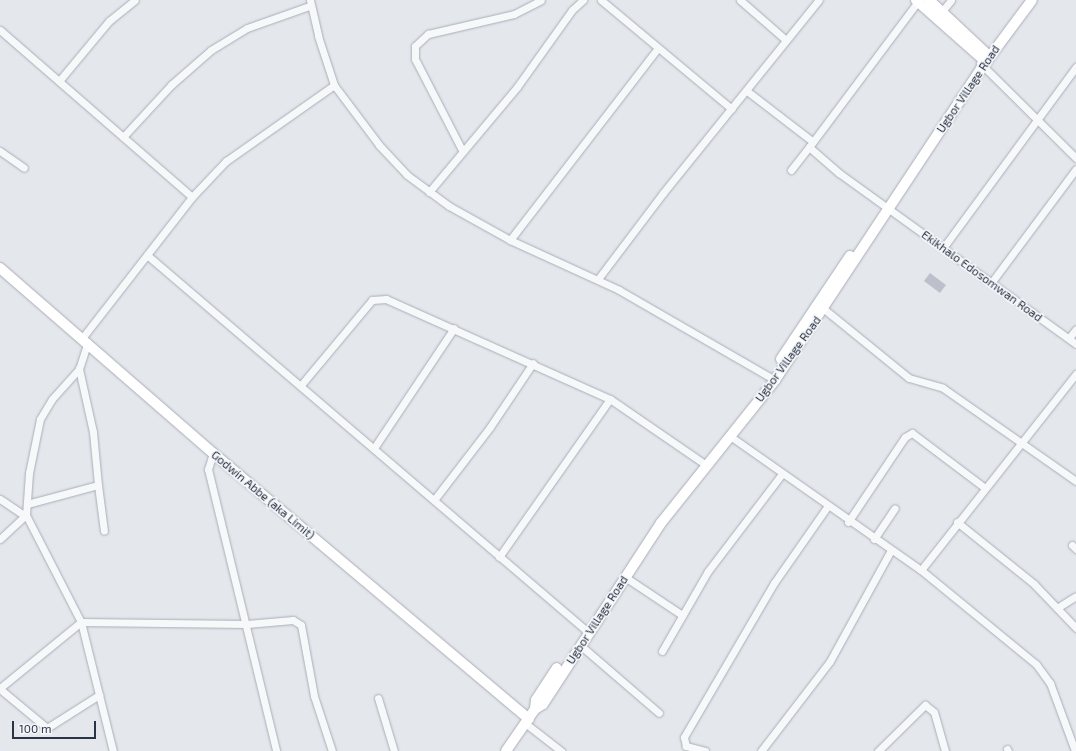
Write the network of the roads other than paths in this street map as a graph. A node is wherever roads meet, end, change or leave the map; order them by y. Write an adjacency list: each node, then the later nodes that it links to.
1 (135, 0): 18 (street)
2 (541, 0): 25 (street)
3 (583, 0): 25 (street)
4 (601, 0): 15 (street)
5 (740, 0): 14 (street)
6 (819, 0): 14 (street)
7 (918, 0): 12 (street); 24 (street)
8 (929, 0): 12 (street)
9 (951, 0): 12 (street)
10 (1032, 0): 16 (street, Ugbor Village Road)
11 (310, 3): 19 (street); 23 (street)
12 (939, 15): 16 (street)
13 (0, 30): 18 (street)
14 (786, 40): 20 (street)
15 (658, 48): 21 (street); 34 (street)
16 (985, 60): 22 (street); 33 (street, Ugbor Village Road)
17 (1076, 67): 22 (street)
18 (59, 81): 23 (street)
19 (334, 85): 31 (street); 32 (street)
20 (747, 91): 21 (street); 24 (street, Ekikhalo Edosomwan Road)
21 (732, 109): 39 (street)
22 (1037, 123): 27 (street); 35 (street)
23 (123, 136): 32 (street)
24 (810, 144): 30 (street); 33 (street, Ekikhalo Edosomwan Road)
25 (462, 150): 31 (street)
26 (0, 151): 28 (street)
27 (1076, 158)
28 (24, 168)
29 (1076, 169): 40 (street)
30 (791, 170)
31 (429, 192): 34 (street)
32 (192, 197): 36 (street)
33 (886, 206): 35 (street, Ekikhalo Edosomwan Road); 41 (street, Ugbor Village Road); 50 (street, Ugbor Village Road)
34 (510, 240): 39 (street)
35 (943, 248): 40 (street, Ekikhalo Edosomwan Road)
36 (147, 255): 45 (street); 51 (street)
37 (0, 268): 45 (street, Godwin Abbe (aka Limit))
38 (0, 274): 45 (street, Godwin Abbe (aka Limit))
39 (598, 279): 50 (street)
40 (991, 283): 44 (street, Ekikhalo Edosomwan Road)
41 (824, 309): 50 (street, Ugbor Village Road); 54 (street)
42 (454, 328): 47 (street); 51 (street); 55 (street)
43 (1076, 329): 44 (street)
44 (1069, 338): 46 (street, Ekikhalo Edosomwan Road)
45 (86, 342): 48 (street); 56 (street, Godwin Abbe (aka Limit))
46 (1076, 344)
47 (533, 363): 52 (street); 63 (street)
48 (79, 369): 60 (street); 64 (street)
49 (1076, 374): 54 (street)
50 (773, 378): 53 (street, Ugbor Village Road); 57 (street, Ugbor Village Road)
51 (300, 385): 55 (street)
52 (610, 399): 57 (street); 74 (street)
53 (730, 436): 57 (street, Ugbor Village Road); 58 (street)
54 (1022, 443): 59 (street); 61 (street)
55 (374, 448): 63 (street)
56 (212, 454): 81 (street); 91 (street, Godwin Abbe (aka Limit))
57 (704, 464): 76 (street, Ugbor Village Road); 83 (street, Ugbor Village Road)
58 (782, 474): 65 (street); 79 (street)
59 (1076, 481)
60 (98, 485): 64 (street); 70 (street)
61 (985, 488): 68 (street); 69 (street)
62 (0, 499): 67 (street)
63 (434, 500): 74 (street)
64 (27, 504): 67 (street)
65 (827, 506): 68 (street); 98 (street)
66 (895, 508): 72 (street)
67 (26, 515): 71 (street); 80 (street)
68 (848, 522): 72 (street)
69 (957, 522): 75 (street); 78 (street)
70 (104, 531)
71 (0, 539)
72 (874, 539): 73 (street)
73 (891, 550): 75 (street); 99 (street)
74 (499, 557): 83 (street)
75 (921, 570): 102 (street)
76 (625, 577): 79 (street); 83 (street, Ugbor Village Road)
77 (1076, 596): 78 (street)
78 (1057, 608): 82 (street)
79 (682, 615): 85 (street)
80 (81, 622): 81 (street); 86 (street); 87 (street)
81 (247, 624): 93 (street); 94 (street)
82 (1076, 628)
83 (585, 630): 84 (street, Ugbor Village Road); 89 (street, Ugbor Village Road)
84 (580, 645): 89 (street, Ugbor Village Road); 90 (street)
85 (662, 651)
86 (0, 688): 87 (street)
87 (99, 695): 92 (street)
88 (378, 698): 95 (street)
89 (535, 710): 91 (street, Ugbor Village Road)
90 (659, 713)
91 (527, 721): 96 (street, Ugbor Village Road); 97 (street)
92 (113, 751)
93 (276, 751)
94 (332, 751)
95 (392, 751)
96 (506, 751)
97 (561, 751)
98 (705, 751)
99 (761, 751)
100 (878, 751): 101 (street)
101 (945, 751)
102 (1076, 751)

